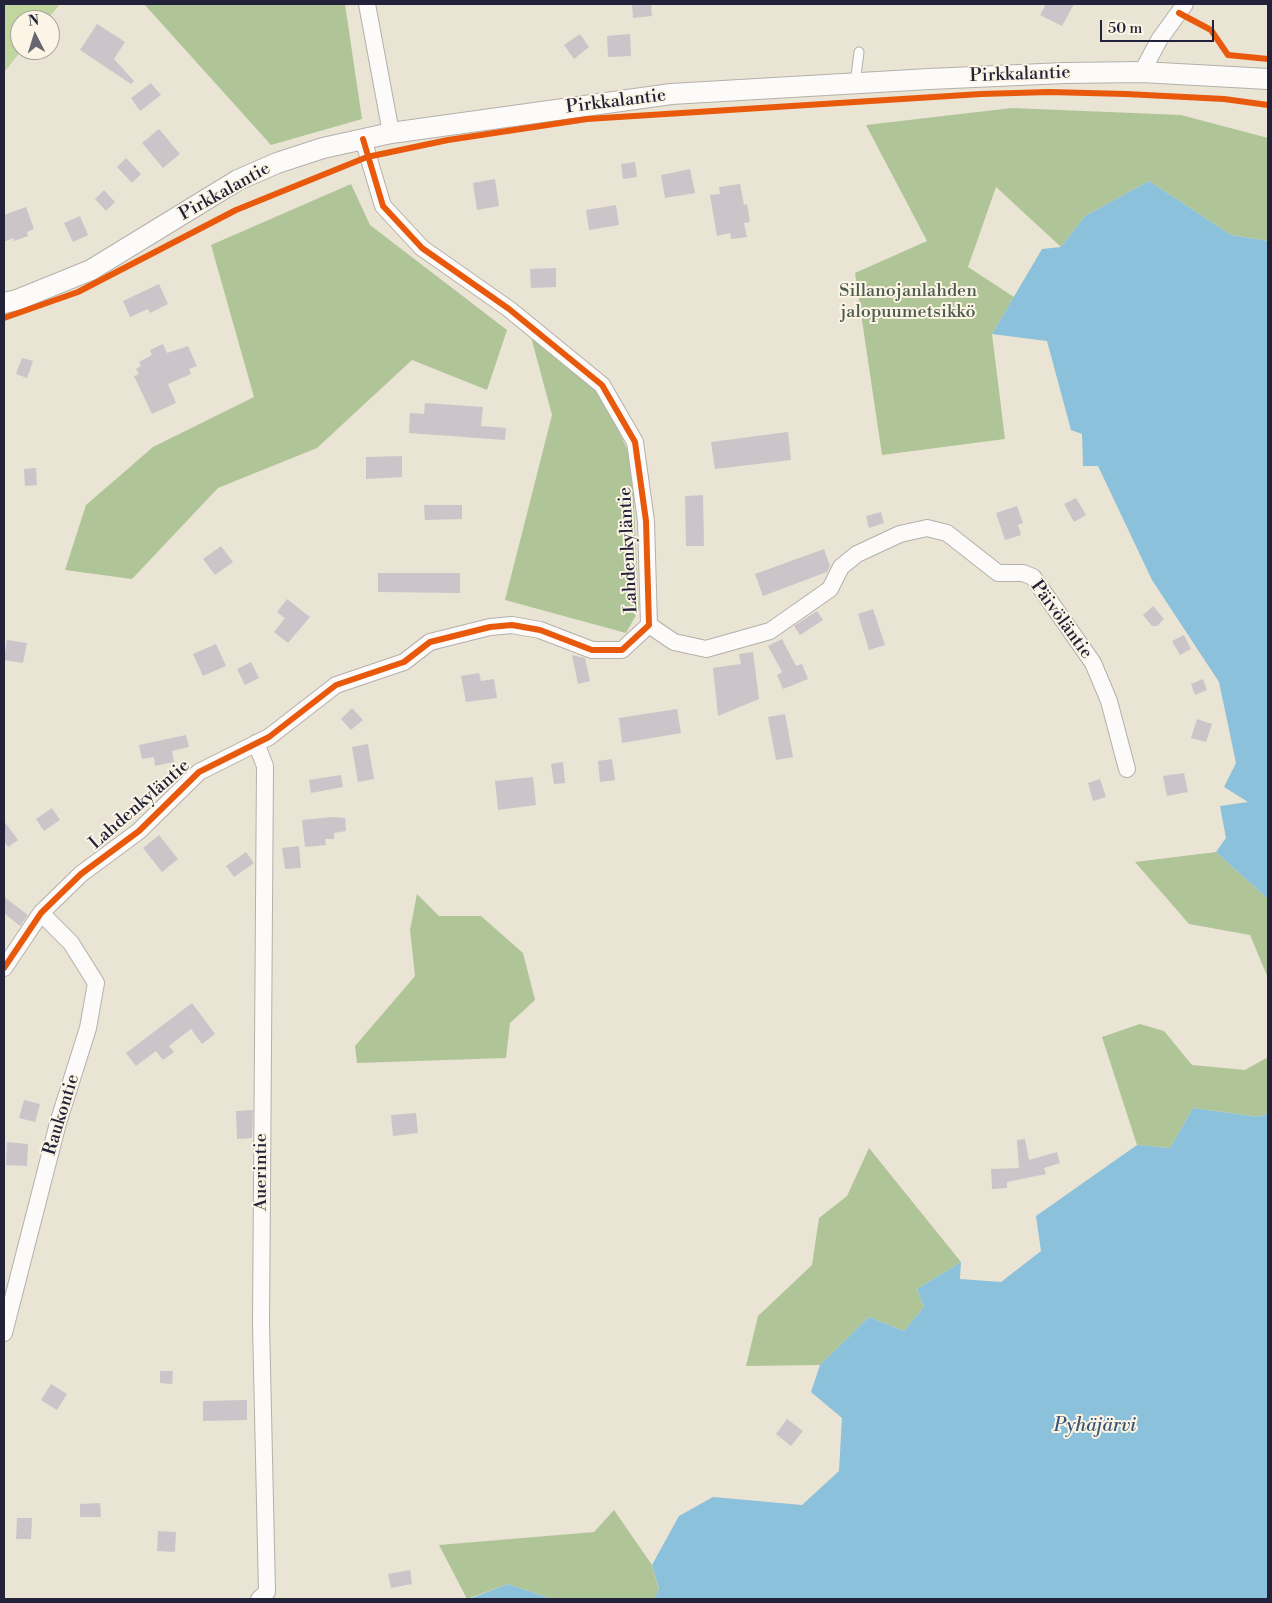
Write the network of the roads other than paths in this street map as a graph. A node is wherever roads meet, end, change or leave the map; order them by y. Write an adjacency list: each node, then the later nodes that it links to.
1 (366, 4): 7 (street)
2 (1185, 4): 4 (street)
3 (859, 52): 6 (lane)
4 (1142, 72): 5 (street, Pirkkalantie); 6 (street, Pirkkalantie)
5 (1268, 79)
6 (855, 84): 7 (street, Pirkkalantie)
7 (391, 133): 8 (street, Pirkkalantie)
8 (363, 139): 9 (street, Pirkkalantie); 10 (street, Lahdenkyläntie)
9 (4, 303)
10 (648, 625): 11 (street, Lahdenkyläntie); 12 (street, Päivöläntie)
11 (256, 743): 13 (street, Lahdenkyläntie); 16 (street, Auerintie)
12 (1127, 769)
13 (42, 913): 14 (street, Lahdenkyläntie); 15 (street, Raukontie)
14 (4, 968)
15 (4, 1333)
16 (260, 1599)

